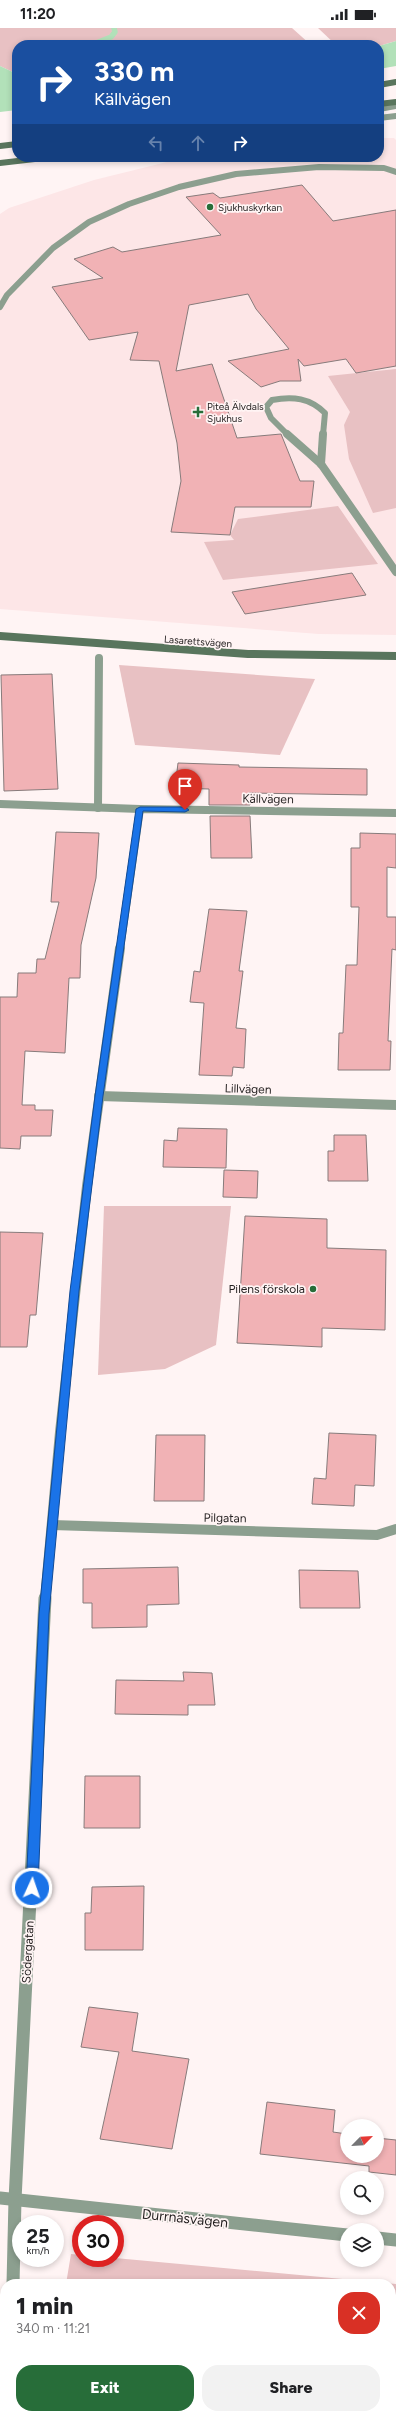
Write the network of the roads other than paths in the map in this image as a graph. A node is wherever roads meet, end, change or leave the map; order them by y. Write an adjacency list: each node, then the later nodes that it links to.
1 (396, 82): 2 (street)
2 (384, 84)
3 (396, 102): 4 (street)
4 (384, 103)
5 (396, 106): 6 (street)
6 (384, 108)
7 (396, 116): 8 (street)
8 (384, 117)
9 (12, 145): 10 (street)
10 (0, 146)
11 (12, 162): 12 (street)
12 (0, 163)
13 (396, 172): 14 (street)
14 (0, 307)
15 (321, 464): 15 (street); 16 (street)
16 (396, 572)
17 (0, 636): 18 (street, Lasarettsvägen)
18 (396, 656)
19 (99, 658): 21 (street)
20 (0, 804): 21 (street, Källvägen)
21 (98, 808): 22 (street, Källvägen)
22 (140, 809): 23 (street, Källvägen); 24 (street, Södergatan)
23 (396, 813)
24 (99, 1096): 25 (street, Lillvägen); 26 (street, Södergatan)
25 (396, 1105)
26 (52, 1525): 27 (street, Pilgatan); 29 (street, Södergatan)
27 (396, 1529)
28 (0, 2198): 29 (street, Durrnäsvägen)
29 (15, 2200): 30 (street, Durrnäsvägen); 33 (street, Södergatan)
30 (340, 2234)
31 (384, 2239): 32 (street)
32 (396, 2240)
33 (13, 2279)

